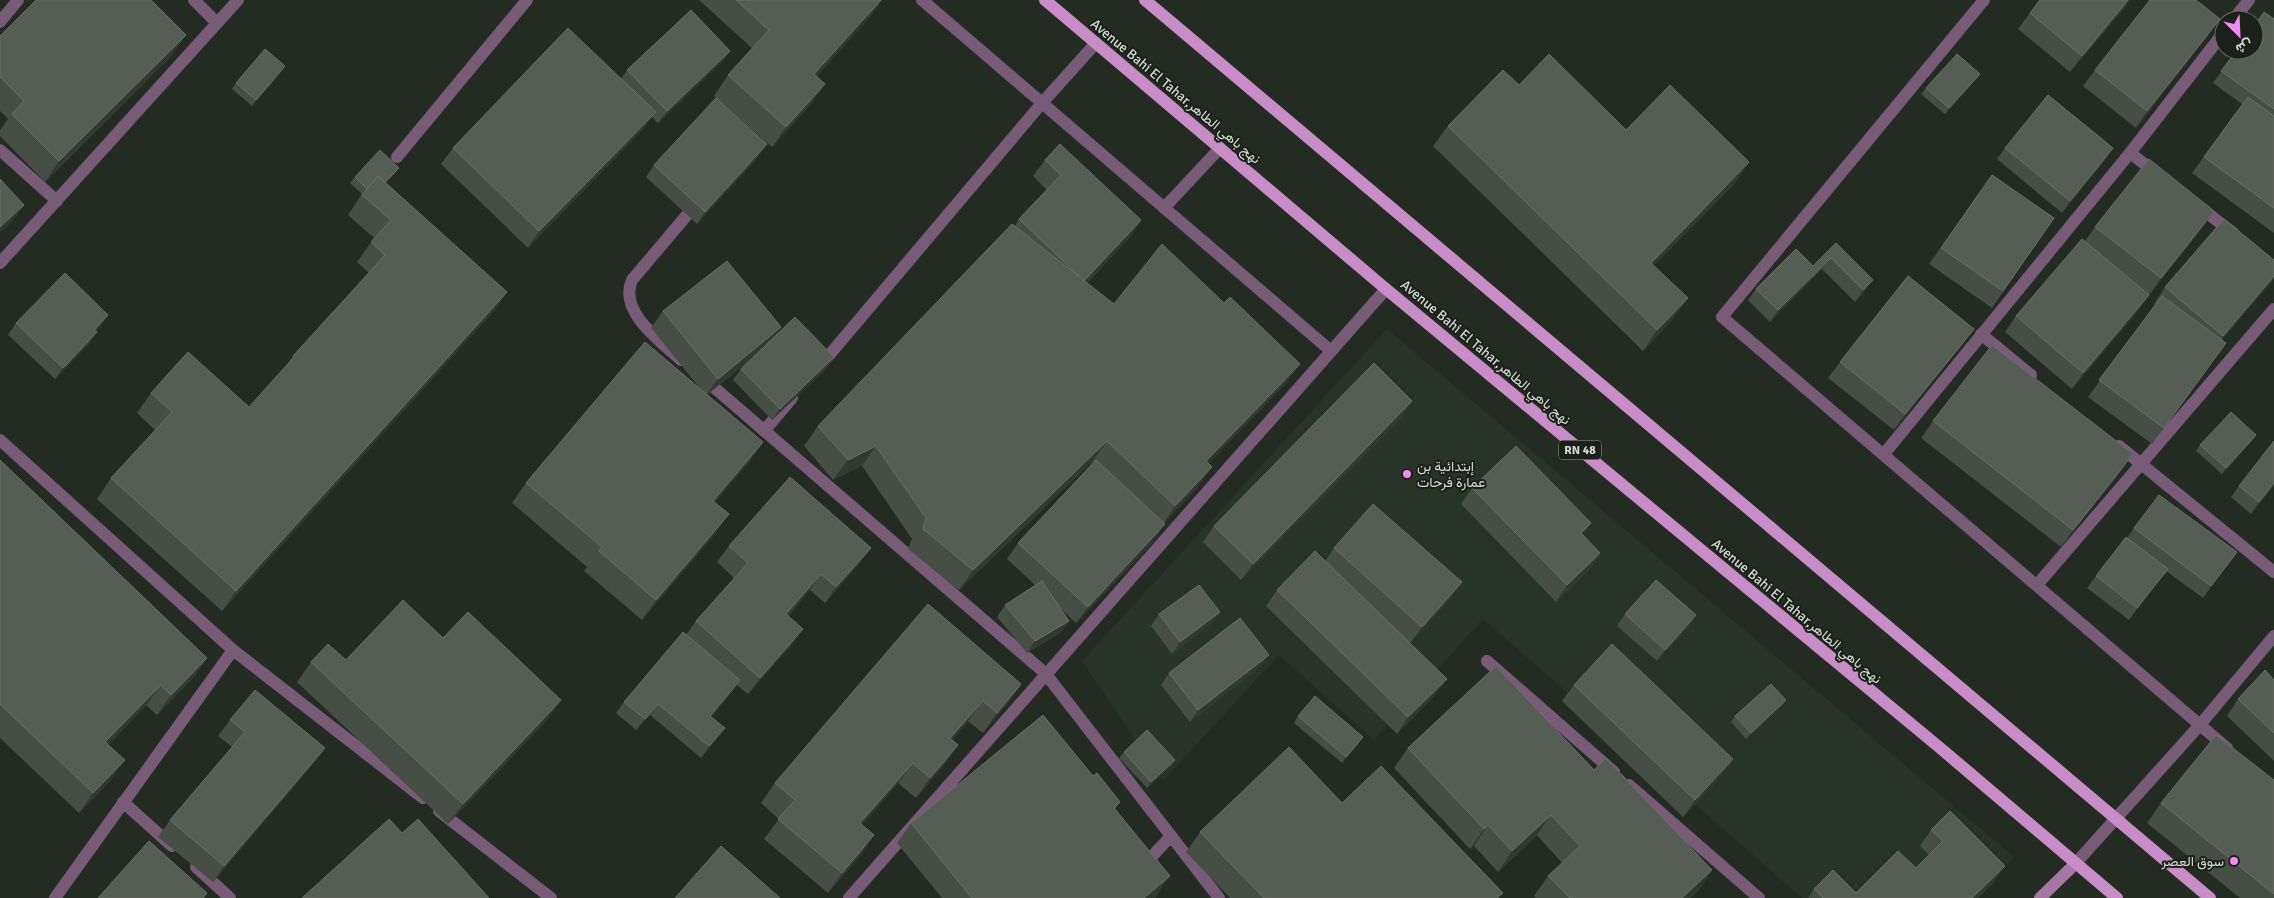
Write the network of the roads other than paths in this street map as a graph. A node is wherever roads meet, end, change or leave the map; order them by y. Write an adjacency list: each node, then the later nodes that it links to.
1 (18, 0): 9 (street)
2 (194, 0): 10 (street)
3 (238, 0): 10 (street)
4 (527, 0): 17 (street)
5 (922, 0): 13 (street)
6 (1045, 0): 11 (main road, Avenue Bahi El Tahar,نهج باهي الطاهر / RN 48)
7 (1145, 0): 44 (main road)
8 (1984, 0): 33 (street)
9 (0, 22)
10 (217, 23): 21 (street)
11 (1096, 43): 13 (street); 14 (main road, Avenue Bahi El Tahar,نهج باهي الطاهر / RN 48)
12 (2214, 45): 16 (street)
13 (1042, 103): 22 (street); 30 (street)
14 (1220, 148): 22 (street); 25 (main road, Avenue Bahi El Tahar,نهج باهي الطاهر / RN 48)
15 (0, 150): 21 (street)
16 (2130, 153): 18 (street); 27 (street)
17 (397, 157)
18 (2168, 182)
19 (708, 189): 30 (street)
20 (2183, 194): 23 (street)
21 (57, 200): 24 (street)
22 (1164, 208): 28 (street)
23 (2244, 241)
24 (0, 263)
25 (1386, 289): 28 (street); 46 (main road, Avenue Bahi El Tahar,نهج باهي الطاهر / RN 48)
26 (2274, 309): 34 (street)
27 (1980, 334): 29 (street); 33 (street)
28 (1331, 351): 40 (street)
29 (2042, 384)
30 (764, 432): 40 (street)
31 (0, 440): 38 (street)
32 (2111, 440): 34 (street)
33 (1884, 454): 36 (street)
34 (2141, 464): 35 (street); 36 (street)
35 (2274, 572)
36 (2036, 585): 41 (street)
37 (2274, 636): 41 (street)
38 (233, 650): 43 (street); 50 (street)
39 (1487, 661): 53 (street)
40 (1045, 673): 45 (street); 51 (street)
41 (2199, 726): 42 (street); 44 (street)
42 (2237, 756)
43 (123, 802): 48 (street); 49 (street)
44 (2117, 819): 46 (street); 56 (main road)
45 (1171, 836): 47 (street); 52 (street)
46 (2075, 864): 54 (street); 55 (main road, Avenue Bahi El Tahar,نهج باهي الطاهر / RN 48)
47 (1132, 878)
48 (55, 898)
49 (230, 898)
50 (551, 898)
51 (849, 898)
52 (1219, 898)
53 (1759, 898)
54 (2040, 898)
55 (2116, 898)
56 (2210, 898)

